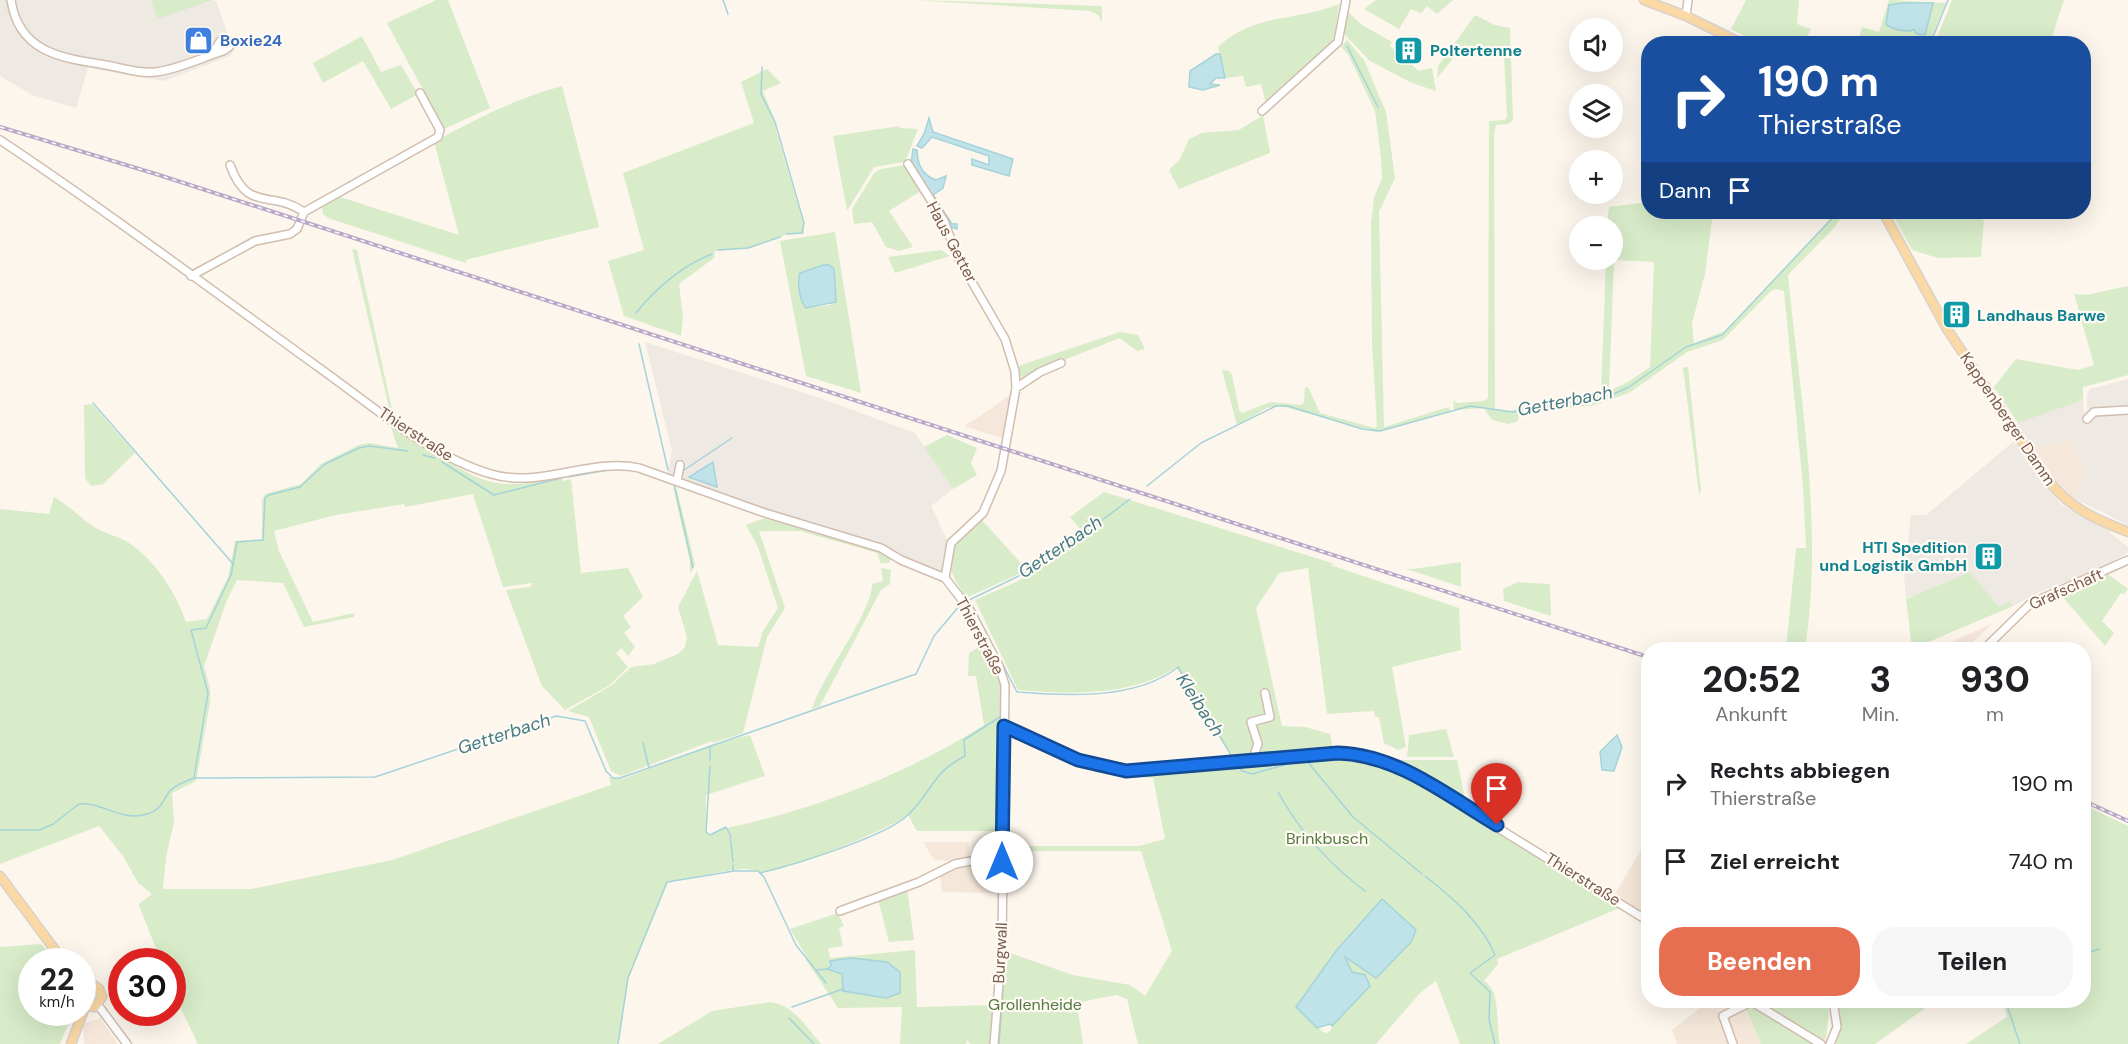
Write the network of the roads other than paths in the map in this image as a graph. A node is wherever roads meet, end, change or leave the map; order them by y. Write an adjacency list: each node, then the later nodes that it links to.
1 (11, 0): 7 (street)
2 (1346, 0): 9 (street)
3 (1644, 0): 5 (main road)
4 (1688, 0): 5 (street)
5 (1686, 16): 6 (main road)
6 (1727, 36)
7 (212, 54)
8 (420, 93): 13 (street)
9 (1262, 111)
10 (0, 140): 15 (street, Thierstraße)
11 (908, 164): 17 (street, Haus Getter)
12 (230, 165): 13 (street)
13 (304, 212): 15 (street)
14 (1887, 219): 22 (main road, Kappenberger Damm)
15 (192, 276): 21 (street, Thierstraße)
16 (1061, 363): 17 (street)
17 (1016, 388): 24 (street, Haus Getter)
18 (2128, 410): 19 (street)
19 (2087, 419)
20 (680, 465): 21 (street)
21 (677, 481): 24 (street, Thierstraße)
22 (2128, 532)
23 (2128, 560): 25 (street, Grafschaft)
24 (945, 578): 27 (street, Thierstraße)
25 (1991, 642)
26 (1265, 693): 28 (street)
27 (1004, 719): 28 (street, Thierstraße); 29 (street, Burgwall)
28 (1252, 761): 32 (street, Thierstraße)
29 (1002, 862): 31 (street); 42 (street, Burgwall)
30 (0, 876): 33 (main road)
31 (840, 911)
32 (1641, 917)
33 (54, 948)
34 (96, 986): 35 (main road)
35 (98, 1005): 41 (street)
36 (1737, 1008): 43 (street)
37 (1762, 1008): 44 (street)
38 (1834, 1008): 45 (street)
39 (77, 1026): 40 (main road)
40 (71, 1044)
41 (127, 1044)
42 (994, 1044)
43 (1732, 1044)
44 (1821, 1044)
45 (1830, 1044)

